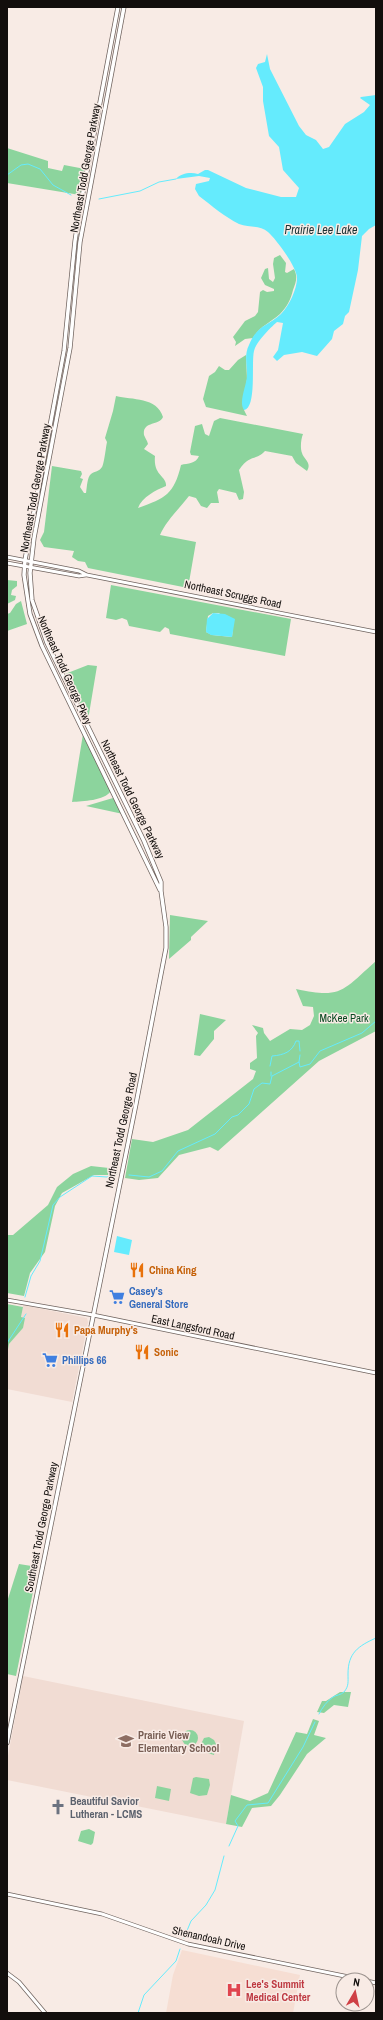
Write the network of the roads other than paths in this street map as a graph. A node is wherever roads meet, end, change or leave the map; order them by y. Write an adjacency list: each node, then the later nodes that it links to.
1 (118, 7): 3 (main road, Northeast Todd George Parkway)
2 (124, 7): 5 (main road, Northeast Todd George Parkway)
3 (51, 418): 4 (main road, Northeast Todd George Pkwy)
4 (47, 438): 5 (main road); 7 (main road, Northeast Todd George Pkwy)
5 (53, 440): 8 (main road, Northeast Todd George Parkway)
6 (7, 557): 7 (street, Northeast Scruggs Road)
7 (25, 560): 8 (street, Northeast Scruggs Road); 10 (main road, Northeast Todd George Pkwy)
8 (31, 562): 11 (main road, Northeast Todd George Parkway); 12 (street, Northeast Scruggs Road)
9 (7, 563): 10 (street, Northeast Scruggs Road)
10 (24, 566): 11 (street, Northeast Scruggs Road); 14 (main road, Northeast Todd George Pkwy)
11 (30, 568): 12 (street, Northeast Scruggs Road); 14 (main road, Northeast Todd George Parkway)
12 (87, 575): 13 (street, Northeast Scruggs Road)
13 (376, 632)
14 (161, 891): 15 (main road, Northeast Todd George Parkway)
15 (166, 948): 17 (main road, Northeast Todd George Road)
16 (7, 1300): 17 (street, East Langsford Road)
17 (93, 1315): 18 (street, East Langsford Road); 19 (main road, Southeast Todd George Parkway)
18 (376, 1373)
19 (7, 1743)
20 (7, 1894): 22 (street, Shenandoah Drive)
21 (7, 1973): 23 (street)
22 (335, 1974)
23 (45, 2013)

